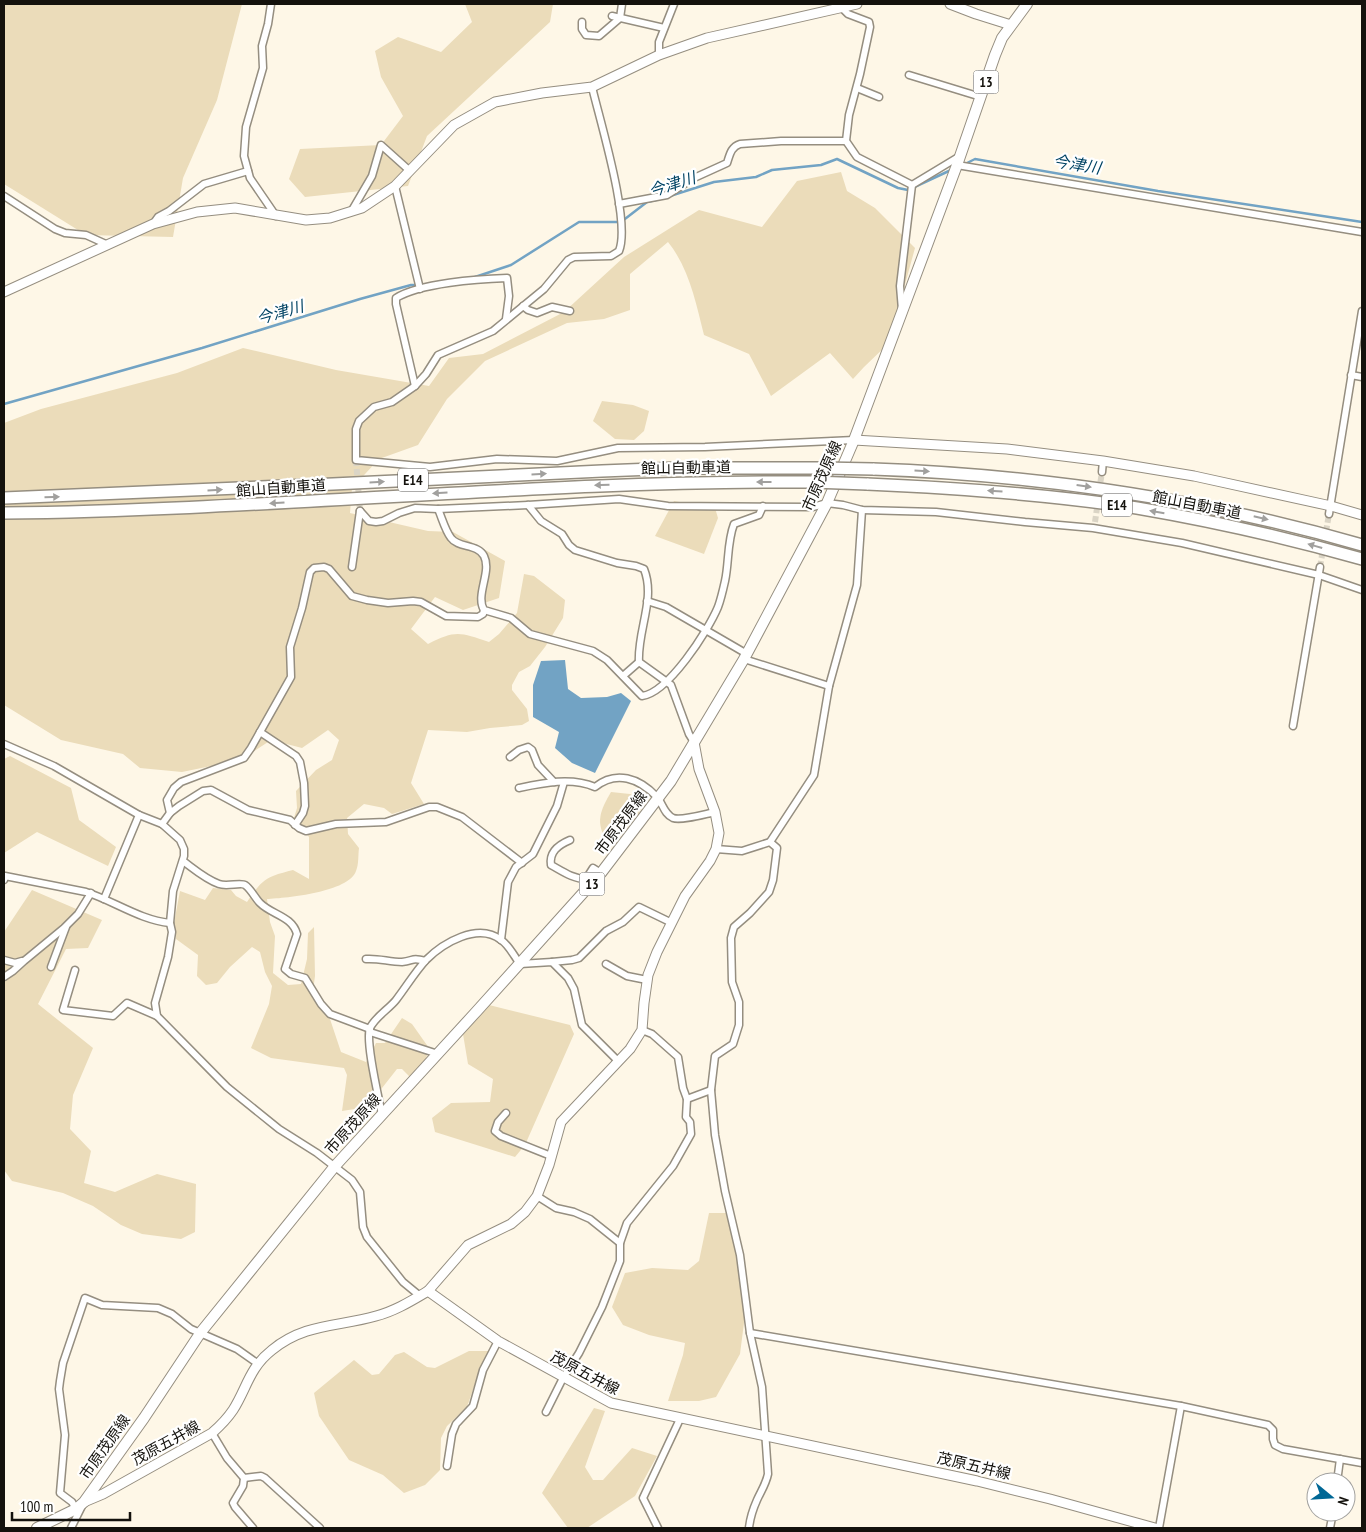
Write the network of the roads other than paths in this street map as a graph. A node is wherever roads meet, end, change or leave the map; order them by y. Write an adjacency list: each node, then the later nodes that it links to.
1 (271, 4): 21 (street)
2 (622, 4): 9 (street)
3 (674, 4): 12 (street)
4 (857, 4): 7 (street)
5 (950, 4): 11 (street)
6 (1023, 5): 11 (main road, 市原茂原線 / 13)
7 (841, 7): 13 (street); 16 (street)
8 (612, 16): 9 (street)
9 (620, 18): 10 (street); 12 (street)
10 (582, 22)
11 (1011, 25): 18 (main road, 市原茂原線 / 13)
12 (664, 28): 13 (street)
13 (659, 55): 15 (street)
14 (909, 75): 18 (street)
15 (592, 87): 22 (street); 26 (street)
16 (857, 88): 17 (street); 19 (street)
17 (878, 97)
18 (981, 97): 20 (main road, 市原茂原線 / 13)
19 (846, 141): 23 (street); 26 (street)
20 (957, 165): 23 (street); 30 (street); 37 (main road, 市原茂原線 / 13)
21 (248, 171): 28 (street); 29 (street)
22 (410, 171): 24 (street); 27 (street)
23 (912, 184): 37 (street)
24 (395, 186): 27 (street); 32 (street)
25 (4, 196): 31 (street)
26 (619, 204): 34 (street)
27 (351, 212): 28 (street)
28 (276, 216): 29 (street)
29 (153, 224): 31 (street)
30 (1362, 232)
31 (108, 245): 33 (street)
32 (420, 289): 38 (street); 41 (street)
33 (4, 292)
34 (523, 306): 35 (street); 38 (street)
35 (570, 311)
36 (1362, 311): 39 (street)
37 (902, 312): 42 (main road, 市原茂原線 / 13)
38 (506, 319): 41 (street)
39 (1351, 375): 40 (street); 51 (street)
40 (1362, 377)
41 (415, 386): 42 (street)
42 (854, 440): 43 (street); 46 (main road, 市原茂原線 / 13)
43 (1103, 461): 44 (street); 51 (street)
44 (1102, 472)
45 (4, 498): 54 (highway, 館山自動車道 / E14, one-way to 54, bridge)
46 (827, 503): 48 (street); 50 (street); 62 (main road, 市原茂原線 / 13)
47 (528, 506): 48 (street); 49 (street); 59 (street)
48 (763, 506): 61 (street)
49 (438, 509): 56 (street); 60 (street)
50 (862, 510): 57 (street); 66 (street)
51 (1330, 510): 53 (street)
52 (4, 513): 55 (highway, 館山自動車道 / E14, one-way to 52, bridge)
53 (1362, 515)
54 (1362, 545)
55 (1362, 559)
56 (352, 567)
57 (1320, 571): 58 (street); 67 (street)
58 (1362, 590)
59 (647, 601): 61 (street); 63 (street)
60 (484, 610): 64 (street); 68 (street)
61 (706, 632): 62 (street); 65 (street)
62 (746, 657): 66 (street); 69 (main road, 市原茂原線 / 13)
63 (639, 662): 64 (street); 65 (street)
64 (623, 676): 65 (street)
65 (666, 682): 69 (street)
66 (829, 686): 82 (street)
67 (1293, 726)
68 (260, 732): 77 (street); 80 (street)
69 (694, 742): 75 (main road, 市原茂原線 / 13); 76 (street)
70 (4, 744): 78 (street)
71 (510, 757): 72 (street)
72 (554, 782): 73 (street); 74 (street)
73 (564, 782): 75 (street); 85 (street)
74 (519, 788)
75 (658, 798): 76 (street); 86 (main road, 市原茂原線 / 13)
76 (715, 812): 83 (street)
77 (170, 813): 79 (street); 80 (street)
78 (139, 815): 79 (street); 89 (street)
79 (162, 824): 84 (street)
80 (295, 825): 85 (street)
81 (570, 840): 86 (street)
82 (770, 842): 83 (street); 110 (street)
83 (716, 849): 91 (street)
84 (183, 860): 90 (street); 106 (street)
85 (522, 863): 93 (street)
86 (601, 873): 99 (main road, 市原茂原線 / 13)
87 (4, 880): 88 (street)
88 (91, 893): 89 (street); 92 (street)
89 (104, 899): 90 (street)
90 (170, 923): 105 (street)
91 (672, 923): 98 (street); 104 (street)
92 (66, 926): 96 (street); 101 (street)
93 (502, 940): 97 (street); 99 (street)
94 (4, 960): 96 (street)
95 (366, 960): 97 (street)
96 (24, 961): 103 (street)
97 (425, 961): 106 (street)
98 (552, 962): 99 (street); 109 (street)
99 (520, 964): 108 (main road, 市原茂原線 / 13)
100 (606, 964): 104 (street)
101 (51, 967)
102 (75, 970): 105 (street)
103 (4, 977)
104 (647, 980): 107 (street)
105 (157, 1016): 115 (street)
106 (370, 1030): 108 (street); 113 (street)
107 (642, 1030): 109 (street); 111 (street)
108 (438, 1054): 113 (main road, 市原茂原線 / 13)
109 (618, 1061): 114 (street)
110 (711, 1090): 111 (street); 120 (street)
111 (687, 1099): 117 (street)
112 (506, 1113): 114 (street)
113 (382, 1115): 115 (main road, 市原茂原線 / 13)
114 (551, 1156): 116 (street)
115 (335, 1166): 118 (street); 119 (main road, 市原茂原線 / 13)
116 (537, 1196): 117 (street); 118 (street)
117 (620, 1243): 123 (street)
118 (424, 1294): 121 (street, 茂原五井線); 122 (street, 茂原五井線)
119 (201, 1332): 122 (street); 134 (main road, 市原茂原線 / 13); 134 (street)
120 (750, 1333): 124 (street); 128 (street)
121 (498, 1341): 123 (street, 茂原五井線); 131 (street)
122 (257, 1363): 127 (street, 茂原五井線)
123 (563, 1378): 125 (street); 126 (street, 茂原五井線)
124 (1181, 1406): 129 (street); 141 (street)
125 (546, 1412)
126 (680, 1419): 128 (street, 茂原五井線); 139 (street)
127 (212, 1433): 133 (street); 134 (street, 茂原五井線)
128 (766, 1436): 140 (street); 141 (street, 茂原五井線)
129 (1340, 1459): 130 (street); 132 (street)
130 (1362, 1463)
131 (447, 1466)
132 (1338, 1472)
133 (244, 1478): 137 (street); 138 (street)
134 (80, 1505): 135 (main road, 市原茂原線 / 13); 136 (street)
135 (37, 1528)
136 (71, 1528)
137 (253, 1528)
138 (320, 1528)
139 (658, 1528)
140 (749, 1528)
141 (1157, 1528)

